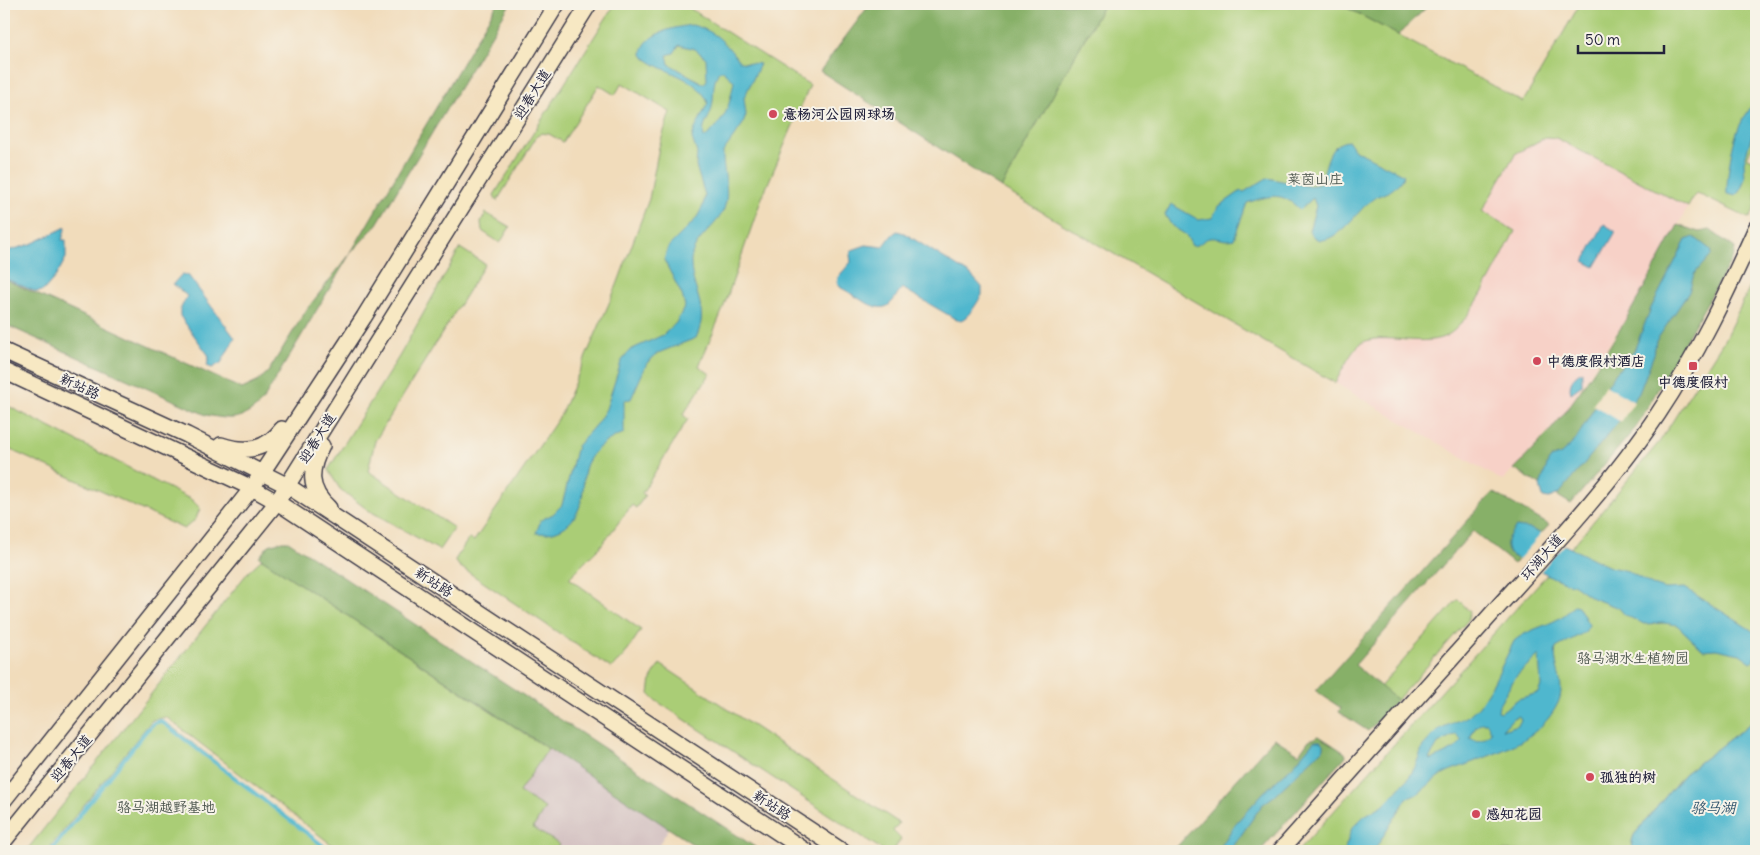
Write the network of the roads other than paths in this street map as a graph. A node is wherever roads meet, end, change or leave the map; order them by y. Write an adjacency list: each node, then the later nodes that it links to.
1 (557, 4): 5 (street, 迎春大道)
2 (589, 4): 4 (street, 迎春大道)
3 (1756, 228): 20 (street, 环湖大道)
4 (394, 314): 9 (street, 迎春大道); 15 (street)
5 (364, 317): 8 (street, 迎春大道); 10 (street)
6 (4, 351): 10 (street, 新站路)
7 (4, 371): 13 (street, 新站路)
8 (312, 396): 9 (street); 11 (street, 迎春大道)
9 (335, 410): 12 (street, 迎春大道)
10 (187, 435): 11 (street, 新站路)
11 (262, 472): 12 (street, 新站路); 13 (street, 迎春大道)
12 (288, 486): 14 (street, 迎春大道); 15 (street, 新站路)
13 (252, 488): 14 (street, 新站路); 16 (street, 迎春大道)
14 (277, 502): 17 (street, 迎春大道); 18 (street, 新站路)
15 (353, 529): 19 (street, 新站路)
16 (4, 800)
17 (4, 841)
18 (806, 851)
19 (842, 851)
20 (1280, 851)

